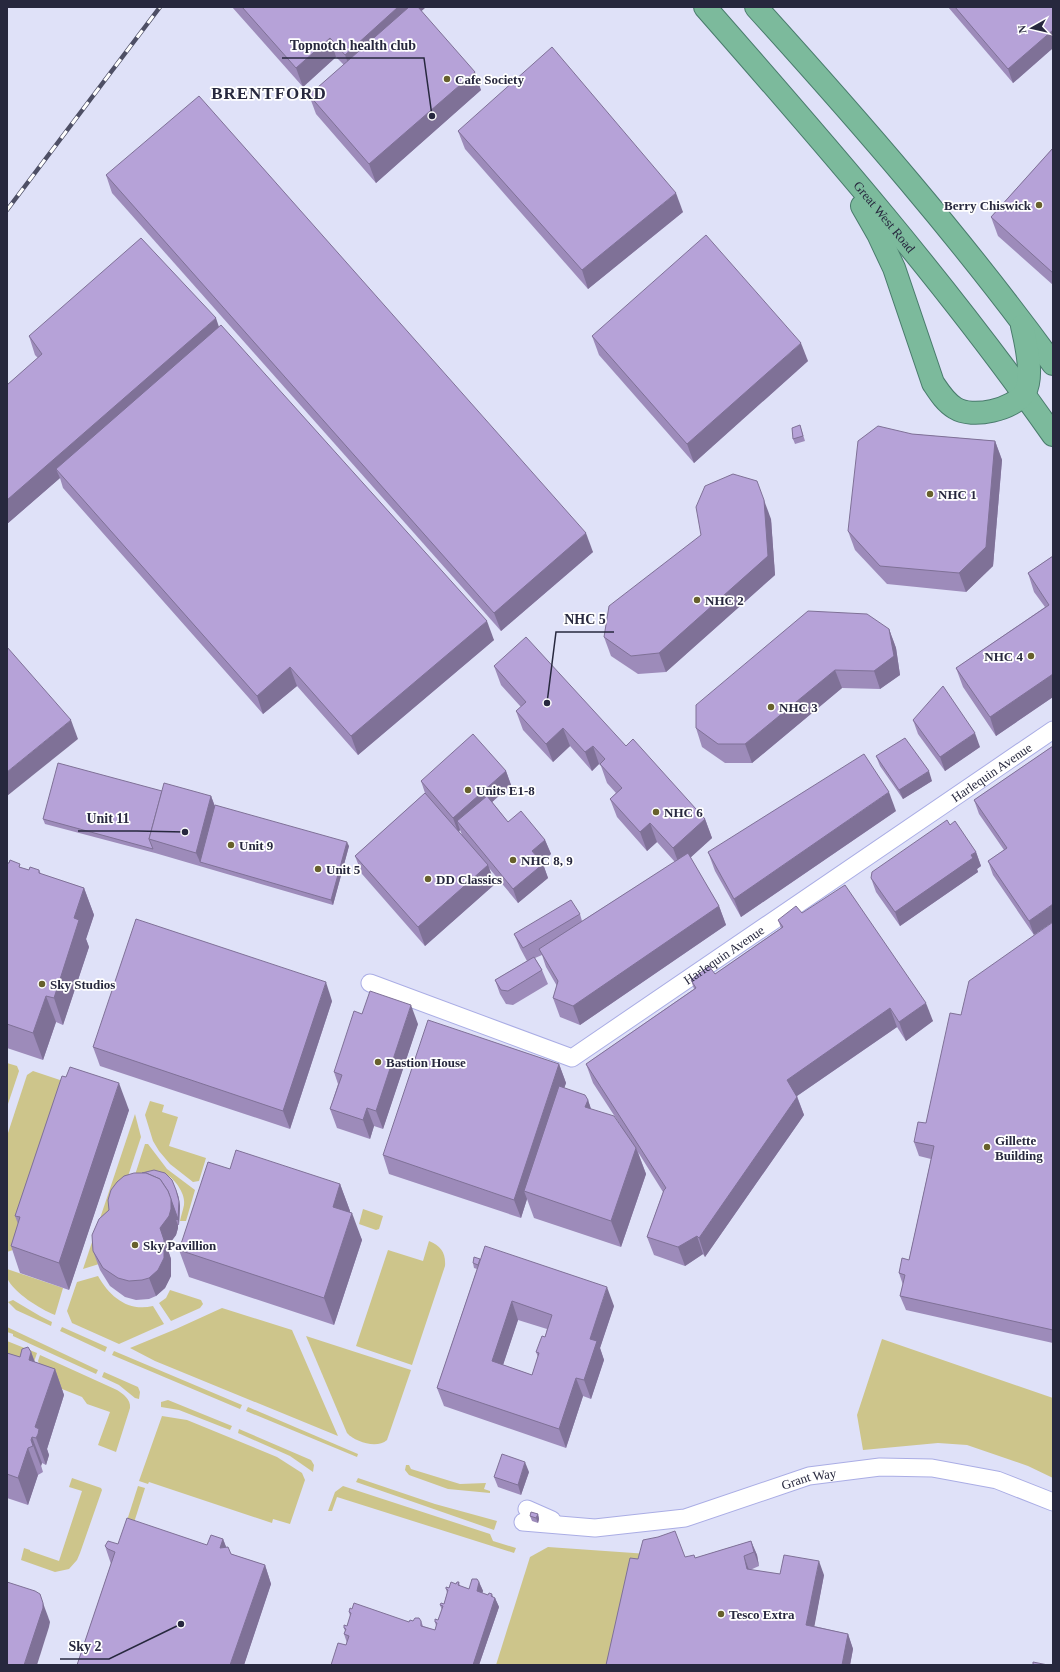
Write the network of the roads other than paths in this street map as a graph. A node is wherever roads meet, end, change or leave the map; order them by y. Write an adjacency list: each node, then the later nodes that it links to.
1 (705, 7): 3 (highway, Great West Road)
2 (756, 7): 4 (highway)
3 (835, 156): 6 (highway, Great West Road); 6 (highway)
4 (1015, 312): 5 (highway); 6 (highway)
5 (1053, 364)
6 (1024, 394): 7 (highway, Great West Road)
7 (1053, 435)
8 (1053, 730): 9 (street, Harlequin Avenue)
9 (370, 983)
10 (1053, 1502): 11 (street, Grant Way)
11 (525, 1516)

